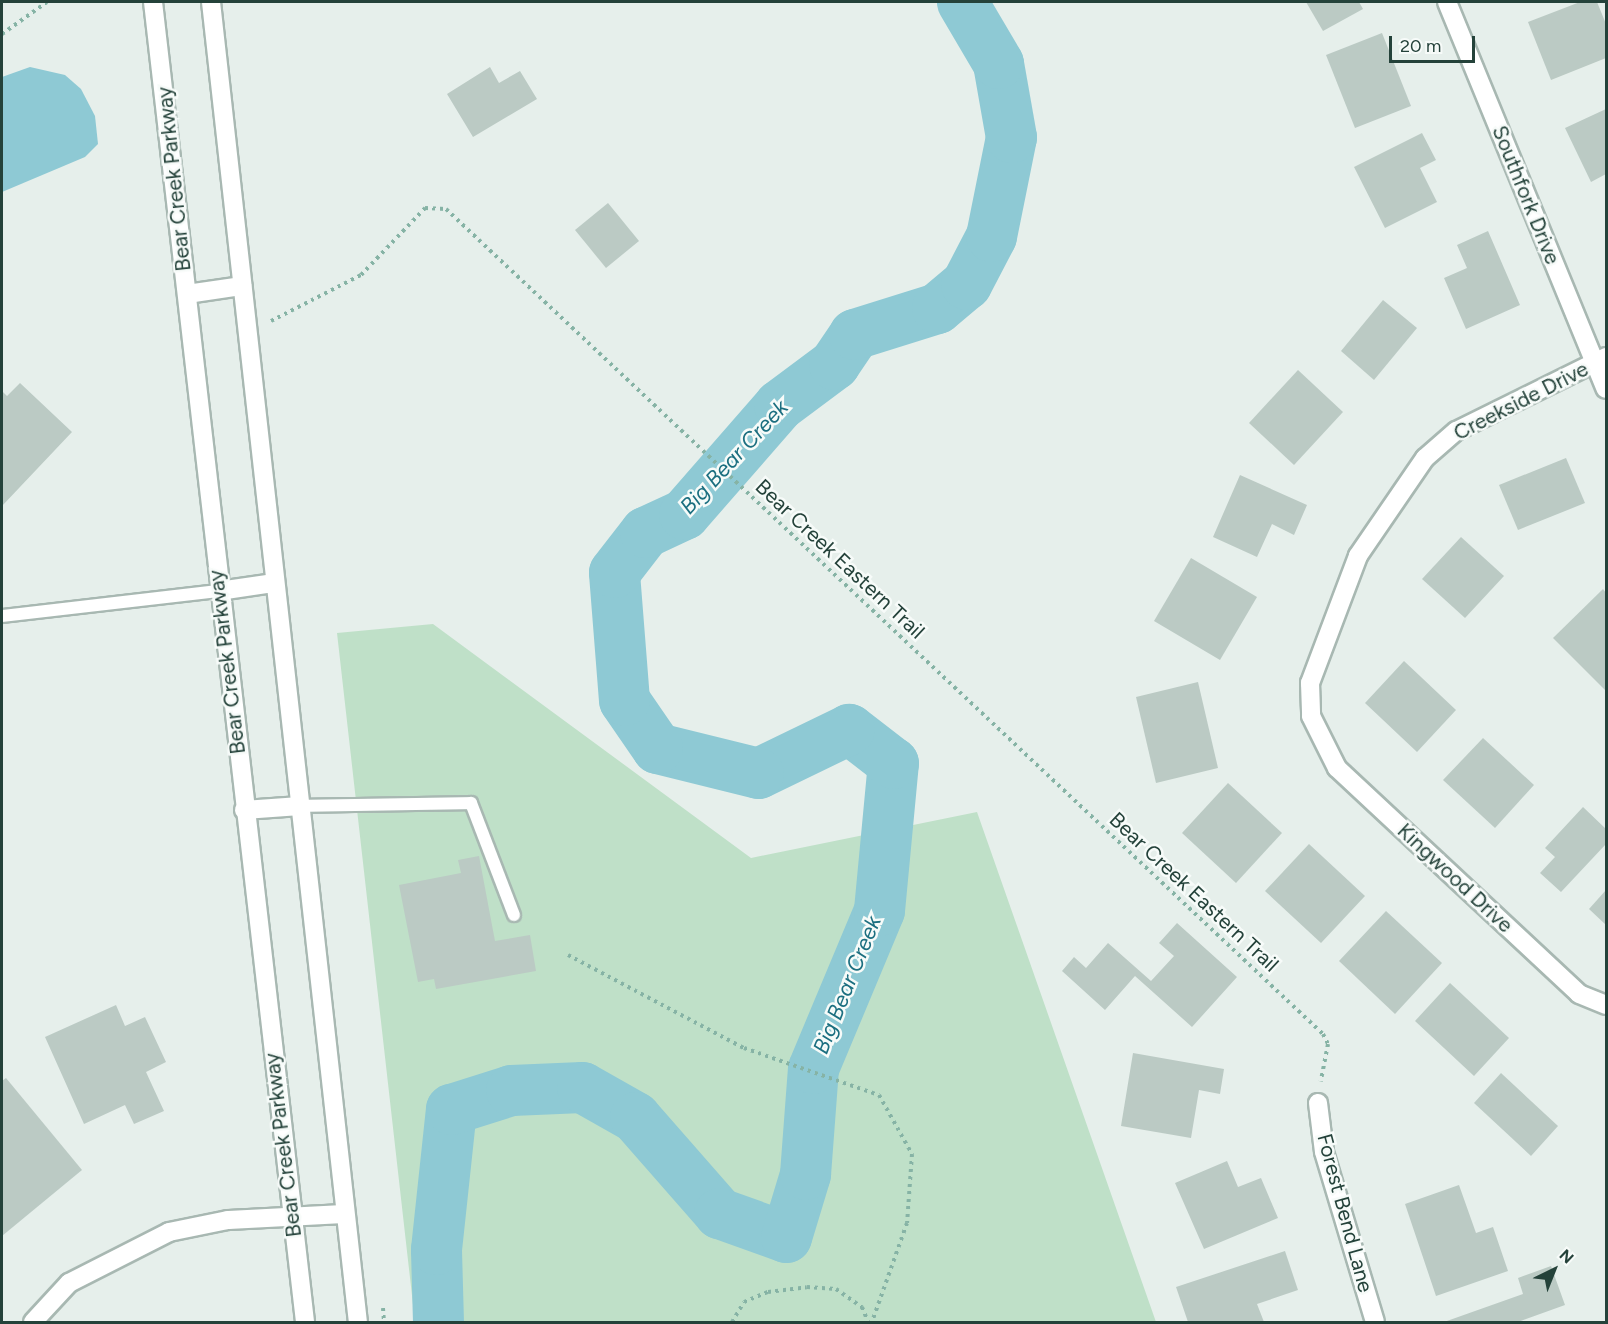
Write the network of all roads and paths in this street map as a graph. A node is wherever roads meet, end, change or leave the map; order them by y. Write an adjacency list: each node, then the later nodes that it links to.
1 (47, 2): 5 (path)
2 (153, 2): 7 (main road, Bear Creek Parkway)
3 (211, 2): 6 (main road)
4 (1451, 3): 9 (main road, Southfork Drive)
5 (2, 34)
6 (242, 286): 7 (main road); 11 (main road)
7 (187, 294): 12 (main road, Bear Creek Parkway)
8 (267, 322): 20 (path, Bear Creek Eastern Trail)
9 (1601, 360): 10 (main road, Southfork Drive); 14 (main road, Creekside Drive)
10 (1606, 389)
11 (274, 583): 12 (main road); 15 (main road)
12 (219, 591): 13 (lane); 16 (main road, Bear Creek Parkway)
13 (2, 616)
14 (1319, 735): 19 (main road, Kingwood Drive)
15 (300, 806): 16 (main road); 17 (lane); 21 (main road)
16 (244, 810): 22 (main road, Bear Creek Parkway)
17 (514, 915)
18 (568, 955): 27 (path)
19 (1606, 1005)
20 (1318, 1103): 28 (main road, Forest Bend Lane)
21 (344, 1214): 22 (main road); 25 (main road)
22 (292, 1218): 23 (main road); 24 (main road, Bear Creek Parkway)
23 (33, 1323)
24 (305, 1323)
25 (358, 1323)
26 (732, 1323): 27 (path)
27 (870, 1323)
28 (1375, 1323)

